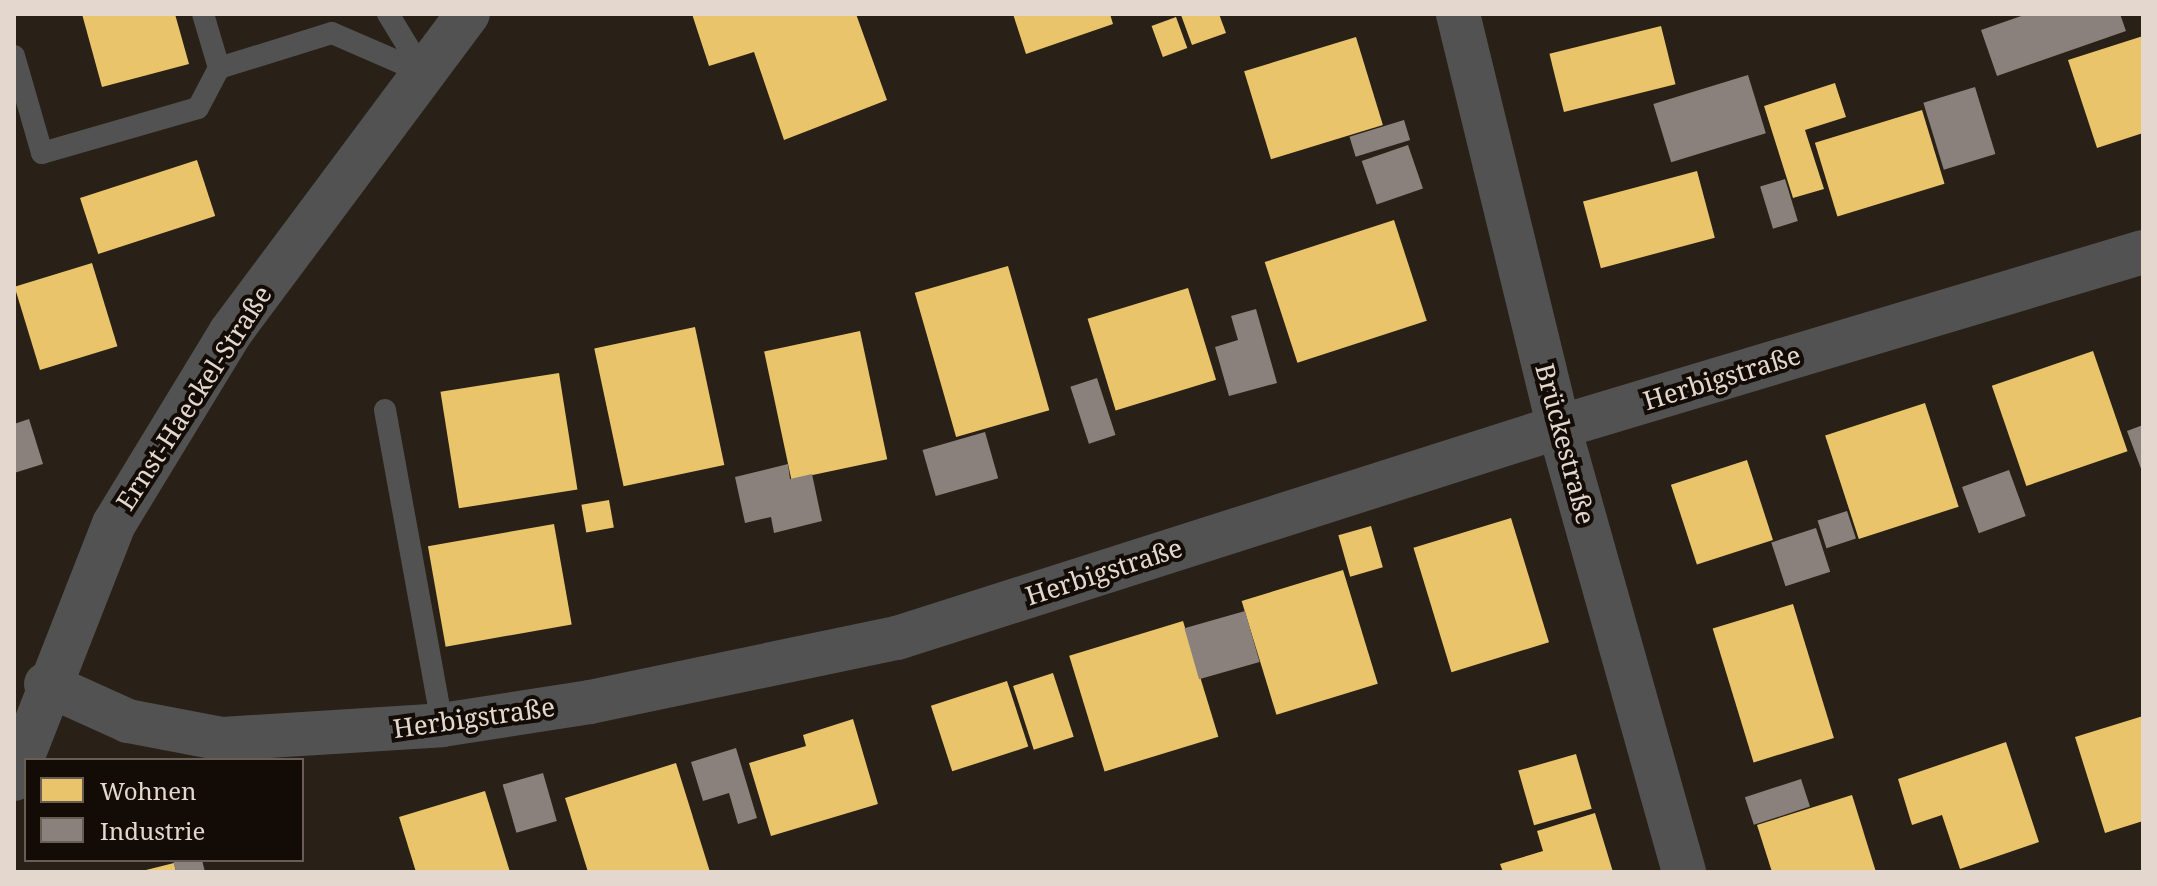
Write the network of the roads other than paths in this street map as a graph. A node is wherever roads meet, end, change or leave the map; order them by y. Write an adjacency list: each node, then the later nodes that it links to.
1 (203, 14): 6 (lane)
2 (388, 14): 7 (lane)
3 (468, 14): 7 (street, Ernst-Haeckel-Straße)
4 (1458, 14): 10 (street, Brückestraße)
5 (14, 56): 6 (lane)
6 (219, 68): 7 (lane)
7 (424, 73): 11 (street, Ernst-Haeckel-Straße)
8 (2143, 252): 10 (street, Herbigstraße)
9 (385, 410): 12 (lane)
10 (1559, 427): 12 (street, Herbigstraße); 14 (street, Brückestraße)
11 (46, 684): 12 (street, Herbigstraße); 13 (street, Ernst-Haeckel-Straße)
12 (442, 725)
13 (14, 779)
14 (1684, 872)

